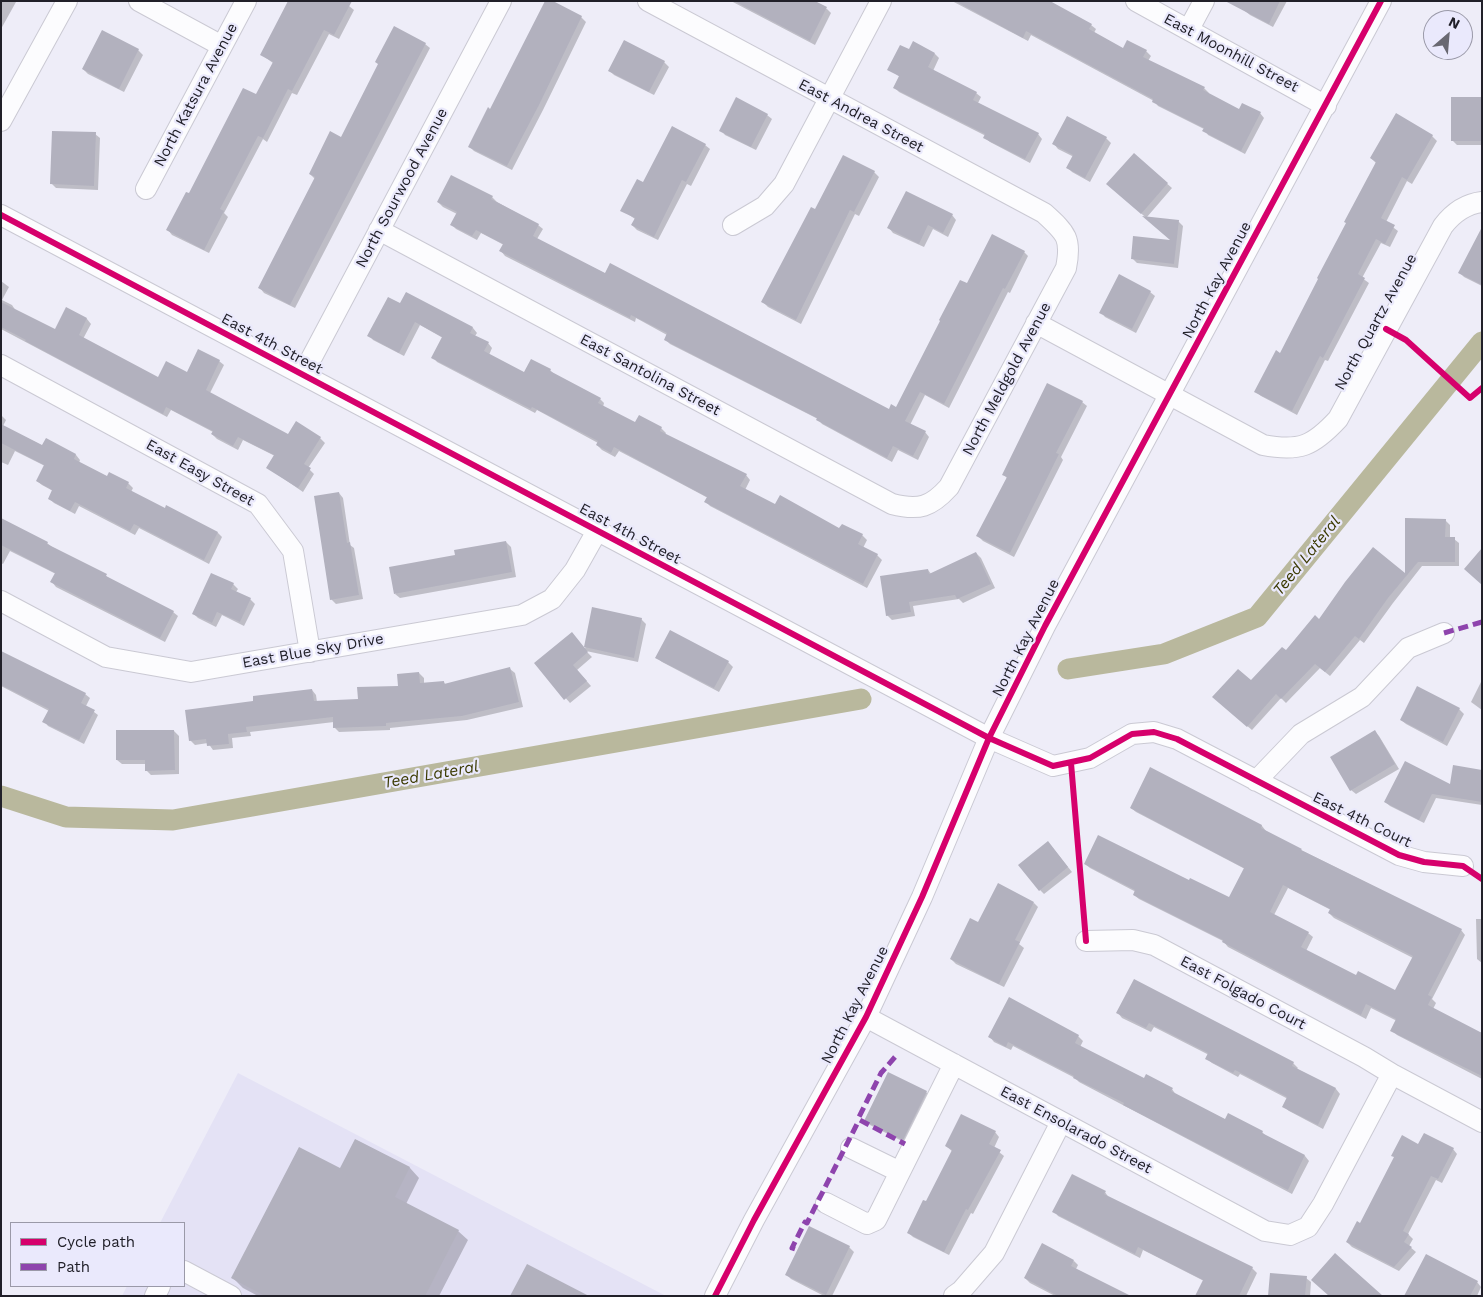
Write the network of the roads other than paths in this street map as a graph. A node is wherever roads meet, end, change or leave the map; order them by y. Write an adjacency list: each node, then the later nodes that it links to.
1 (67, 1): 14 (street)
2 (139, 1): 11 (street)
3 (246, 1): 11 (street, North Katsura Avenue)
4 (501, 1): 19 (street, North Sourwood Avenue)
5 (648, 1): 12 (street, East Andrea Street)
6 (881, 1): 12 (street)
7 (1136, 1): 10 (street, East Moonhill Street)
8 (1204, 1): 10 (street)
9 (1381, 1): 13 (street, North Kay Avenue)
10 (1189, 29): 13 (street, East Moonhill Street)
11 (222, 46): 15 (street, North Katsura Avenue)
12 (829, 99): 18 (street); 20 (street, East Andrea Street)
13 (1326, 106): 24 (street, North Kay Avenue)
14 (1, 121)
15 (146, 189)
16 (1472, 205): 24 (street, North Quartz Avenue)
17 (1, 215): 23 (street, East 4th Street)
18 (733, 225)
19 (379, 230): 23 (street, North Sourwood Avenue); 25 (street, East Santolina Street)
20 (1068, 239): 21 (street, North Meldgold Avenue)
21 (1036, 323): 24 (street); 25 (street, North Meldgold Avenue)
22 (1, 366): 29 (street, East Easy Street)
23 (303, 374): 26 (street, East 4th Street)
24 (1170, 395): 30 (street, North Kay Avenue)
25 (923, 507)
26 (596, 531): 29 (street, East Blue Sky Drive); 30 (street, East 4th Street)
27 (1, 601): 29 (street, East Blue Sky Drive)
28 (1444, 634): 31 (street)
29 (310, 652)
30 (989, 738): 31 (street, East 4th Street); 34 (street, North Kay Avenue)
31 (1256, 781): 32 (street, East 4th Court)
32 (1463, 866)
33 (1086, 941): 36 (street, East Folgado Court)
34 (866, 1017): 35 (street, East Ensolarado Street); 45 (street, North Kay Avenue)
35 (954, 1064): 37 (street, East Ensolarado Street); 40 (street)
36 (1392, 1074): 37 (street, East Ensolarado Street); 38 (street, East Folgado Court)
37 (1061, 1122): 43 (street)
38 (1482, 1122)
39 (851, 1148): 40 (street)
40 (900, 1172): 41 (street)
41 (826, 1202)
42 (185, 1272): 44 (street)
43 (962, 1294)
44 (231, 1296)
45 (715, 1296)

